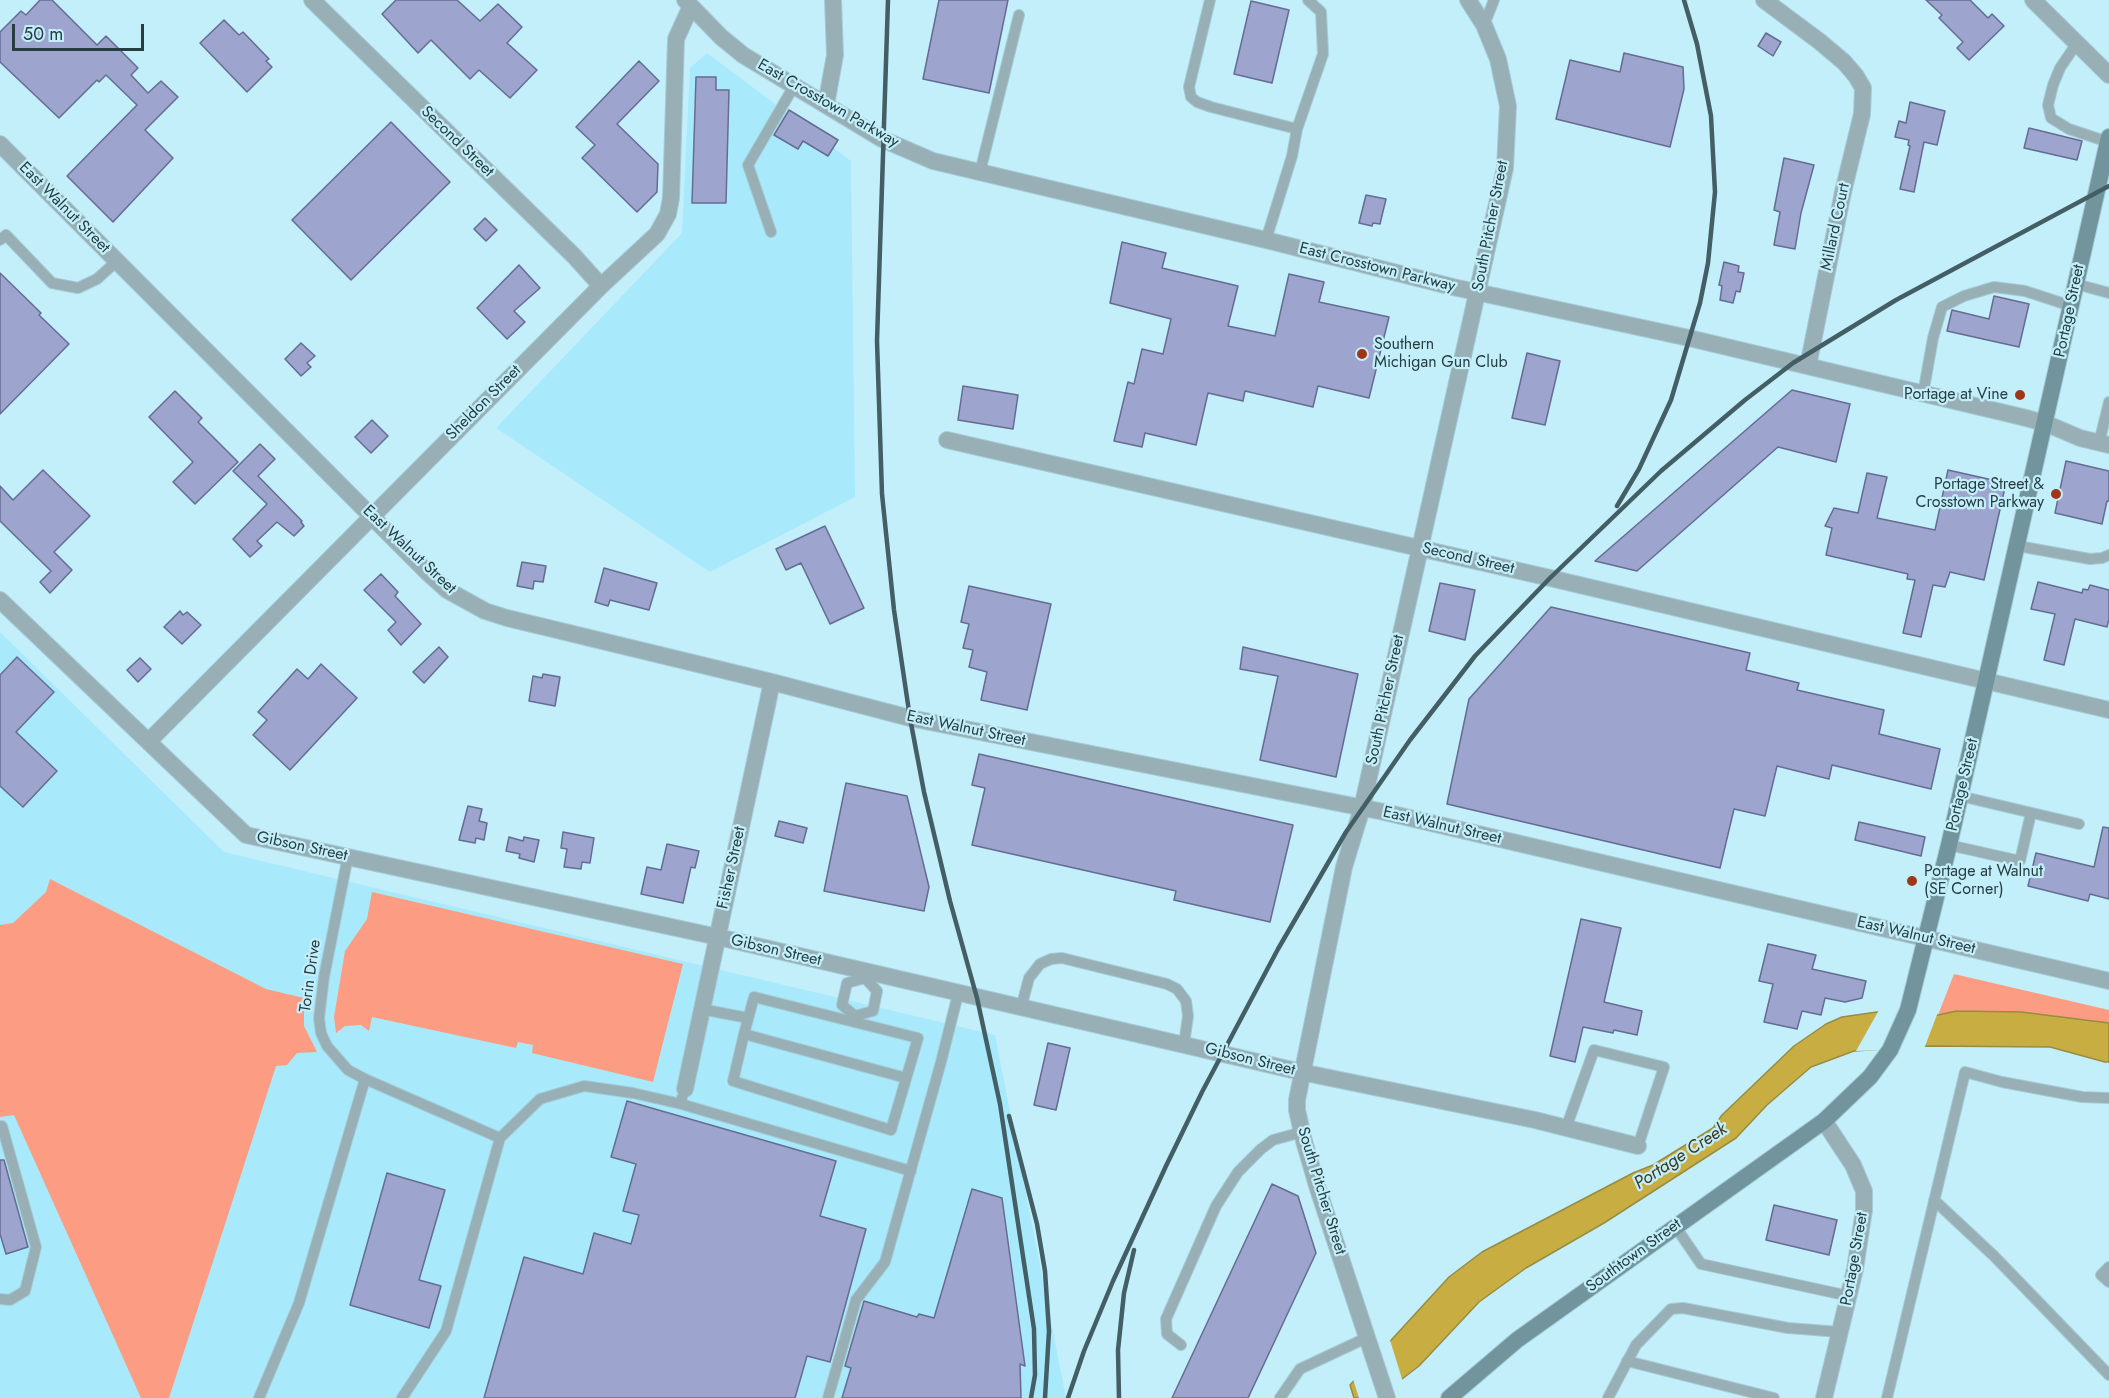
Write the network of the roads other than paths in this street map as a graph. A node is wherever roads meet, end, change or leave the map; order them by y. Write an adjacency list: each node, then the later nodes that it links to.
1 (312, 0): 25 (street, Second Street)
2 (833, 0): 15 (street)
3 (1210, 0): 16 (lane)
4 (1308, 0): 16 (lane)
5 (1468, 0): 11 (street, South Pitcher Street)
6 (1494, 0): 11 (lane)
7 (1764, 0): 29 (street, Millard Court)
8 (2033, 0): 12 (street)
9 (688, 3): 14 (street, East Crosstown Parkway); 25 (street, Sheldon Street)
10 (1019, 15): 19 (lane)
11 (1484, 25): 26 (street, South Pitcher Street)
12 (2077, 43): 13 (street); 17 (lane)
13 (2109, 75)
14 (794, 86): 15 (street, East Crosstown Parkway); 20 (lane)
15 (826, 105): 19 (street, East Crosstown Parkway)
16 (1298, 129): 22 (lane)
17 (2108, 139): 24 (main road, Portage Street)
18 (0, 144): 23 (street, East Walnut Street)
19 (980, 172): 22 (street, East Crosstown Parkway)
20 (771, 232)
21 (0, 240): 23 (lane)
22 (1266, 240): 26 (street, East Crosstown Parkway)
23 (117, 261): 35 (street, East Walnut Street)
24 (2076, 284): 27 (lane); 28 (main road, Portage Street)
25 (601, 286): 35 (street, Sheldon Street)
26 (1478, 292): 29 (street, East Crosstown Parkway); 37 (street, South Pitcher Street)
27 (2109, 293)
28 (2072, 306): 30 (lane); 32 (main road, Portage Street)
29 (1808, 366): 30 (street, East Crosstown Parkway)
30 (1923, 394): 32 (street, East Crosstown Parkway)
31 (2109, 402): 34 (lane)
32 (2045, 423): 34 (street, East Crosstown Parkway); 36 (main road, Portage Street)
33 (947, 440): 37 (street, Second Street)
34 (2104, 444)
35 (372, 516): 41 (street, East Walnut Street); 43 (street, Sheldon Street)
36 (2018, 546): 38 (lane); 40 (main road, Portage Street)
37 (1420, 549): 40 (street, Second Street); 45 (street, South Pitcher Street)
38 (2109, 555)
39 (0, 600): 43 (street, Gibson Street)
40 (1987, 681): 42 (street, Second Street); 44 (main road, Portage Street)
41 (772, 682): 45 (street, East Walnut Street); 50 (street, Fisher Street)
42 (2109, 710)
43 (149, 741): 49 (street, Gibson Street)
44 (1960, 796): 46 (lane); 48 (main road, Portage Street)
45 (1362, 808): 51 (street, East Walnut Street); 61 (street, South Pitcher Street)
46 (2031, 813): 47 (lane); 48 (lane)
47 (2079, 824)
48 (1949, 845): 51 (main road, Portage Street)
49 (348, 856): 50 (street, Gibson Street); 63 (lane, Torin Drive)
50 (718, 938): 52 (street, Gibson Street); 56 (street, Fisher Street)
51 (1926, 939): 53 (street, East Walnut Street); 66 (main road, Portage Street)
52 (866, 975): 54 (street, Gibson Street); 58 (lane); 58 (lane)
53 (2109, 981)
54 (958, 994): 55 (street, Gibson Street); 72 (lane)
55 (1021, 1008): 60 (street, Gibson Street); 60 (lane)
56 (701, 1009): 57 (lane); 64 (street, Fisher Street)
57 (748, 1018): 58 (lane); 59 (lane)
58 (855, 1019): 62 (lane)
59 (744, 1034): 62 (lane); 62 (lane)
60 (1184, 1044): 61 (street, Gibson Street)
61 (1301, 1072): 68 (street, Gibson Street); 69 (street, South Pitcher Street)
62 (906, 1078)
63 (366, 1079): 70 (lane, Torin Drive); 82 (lane)
64 (683, 1096): 70 (lane); 72 (lane)
65 (2109, 1098): 73 (lane)
66 (1824, 1120): 74 (main road, Southtown Street); 75 (street, Portage Street)
67 (2, 1126): 76 (lane)
68 (1566, 1128): 71 (street, Gibson Street); 71 (lane)
69 (1302, 1132): 78 (street, South Pitcher Street); 79 (lane)
70 (500, 1138): 83 (lane)
71 (1638, 1146)
72 (911, 1172): 84 (lane)
73 (1934, 1200): 81 (lane); 91 (lane)
74 (1675, 1226): 75 (lane); 87 (main road, Southtown Street)
75 (1849, 1296): 77 (street, Portage Street)
76 (0, 1299)
77 (1840, 1332): 80 (lane); 90 (street, Portage Street)
78 (1366, 1338): 85 (lane); 86 (street, South Pitcher Street)
79 (1181, 1345)
80 (1627, 1361): 88 (lane); 89 (lane)
81 (2109, 1375)
82 (259, 1398)
83 (402, 1398)
84 (828, 1398)
85 (1280, 1398)
86 (1387, 1398)
87 (1449, 1398)
88 (1608, 1398)
89 (1774, 1398)
90 (1824, 1398)
91 (1887, 1398)

